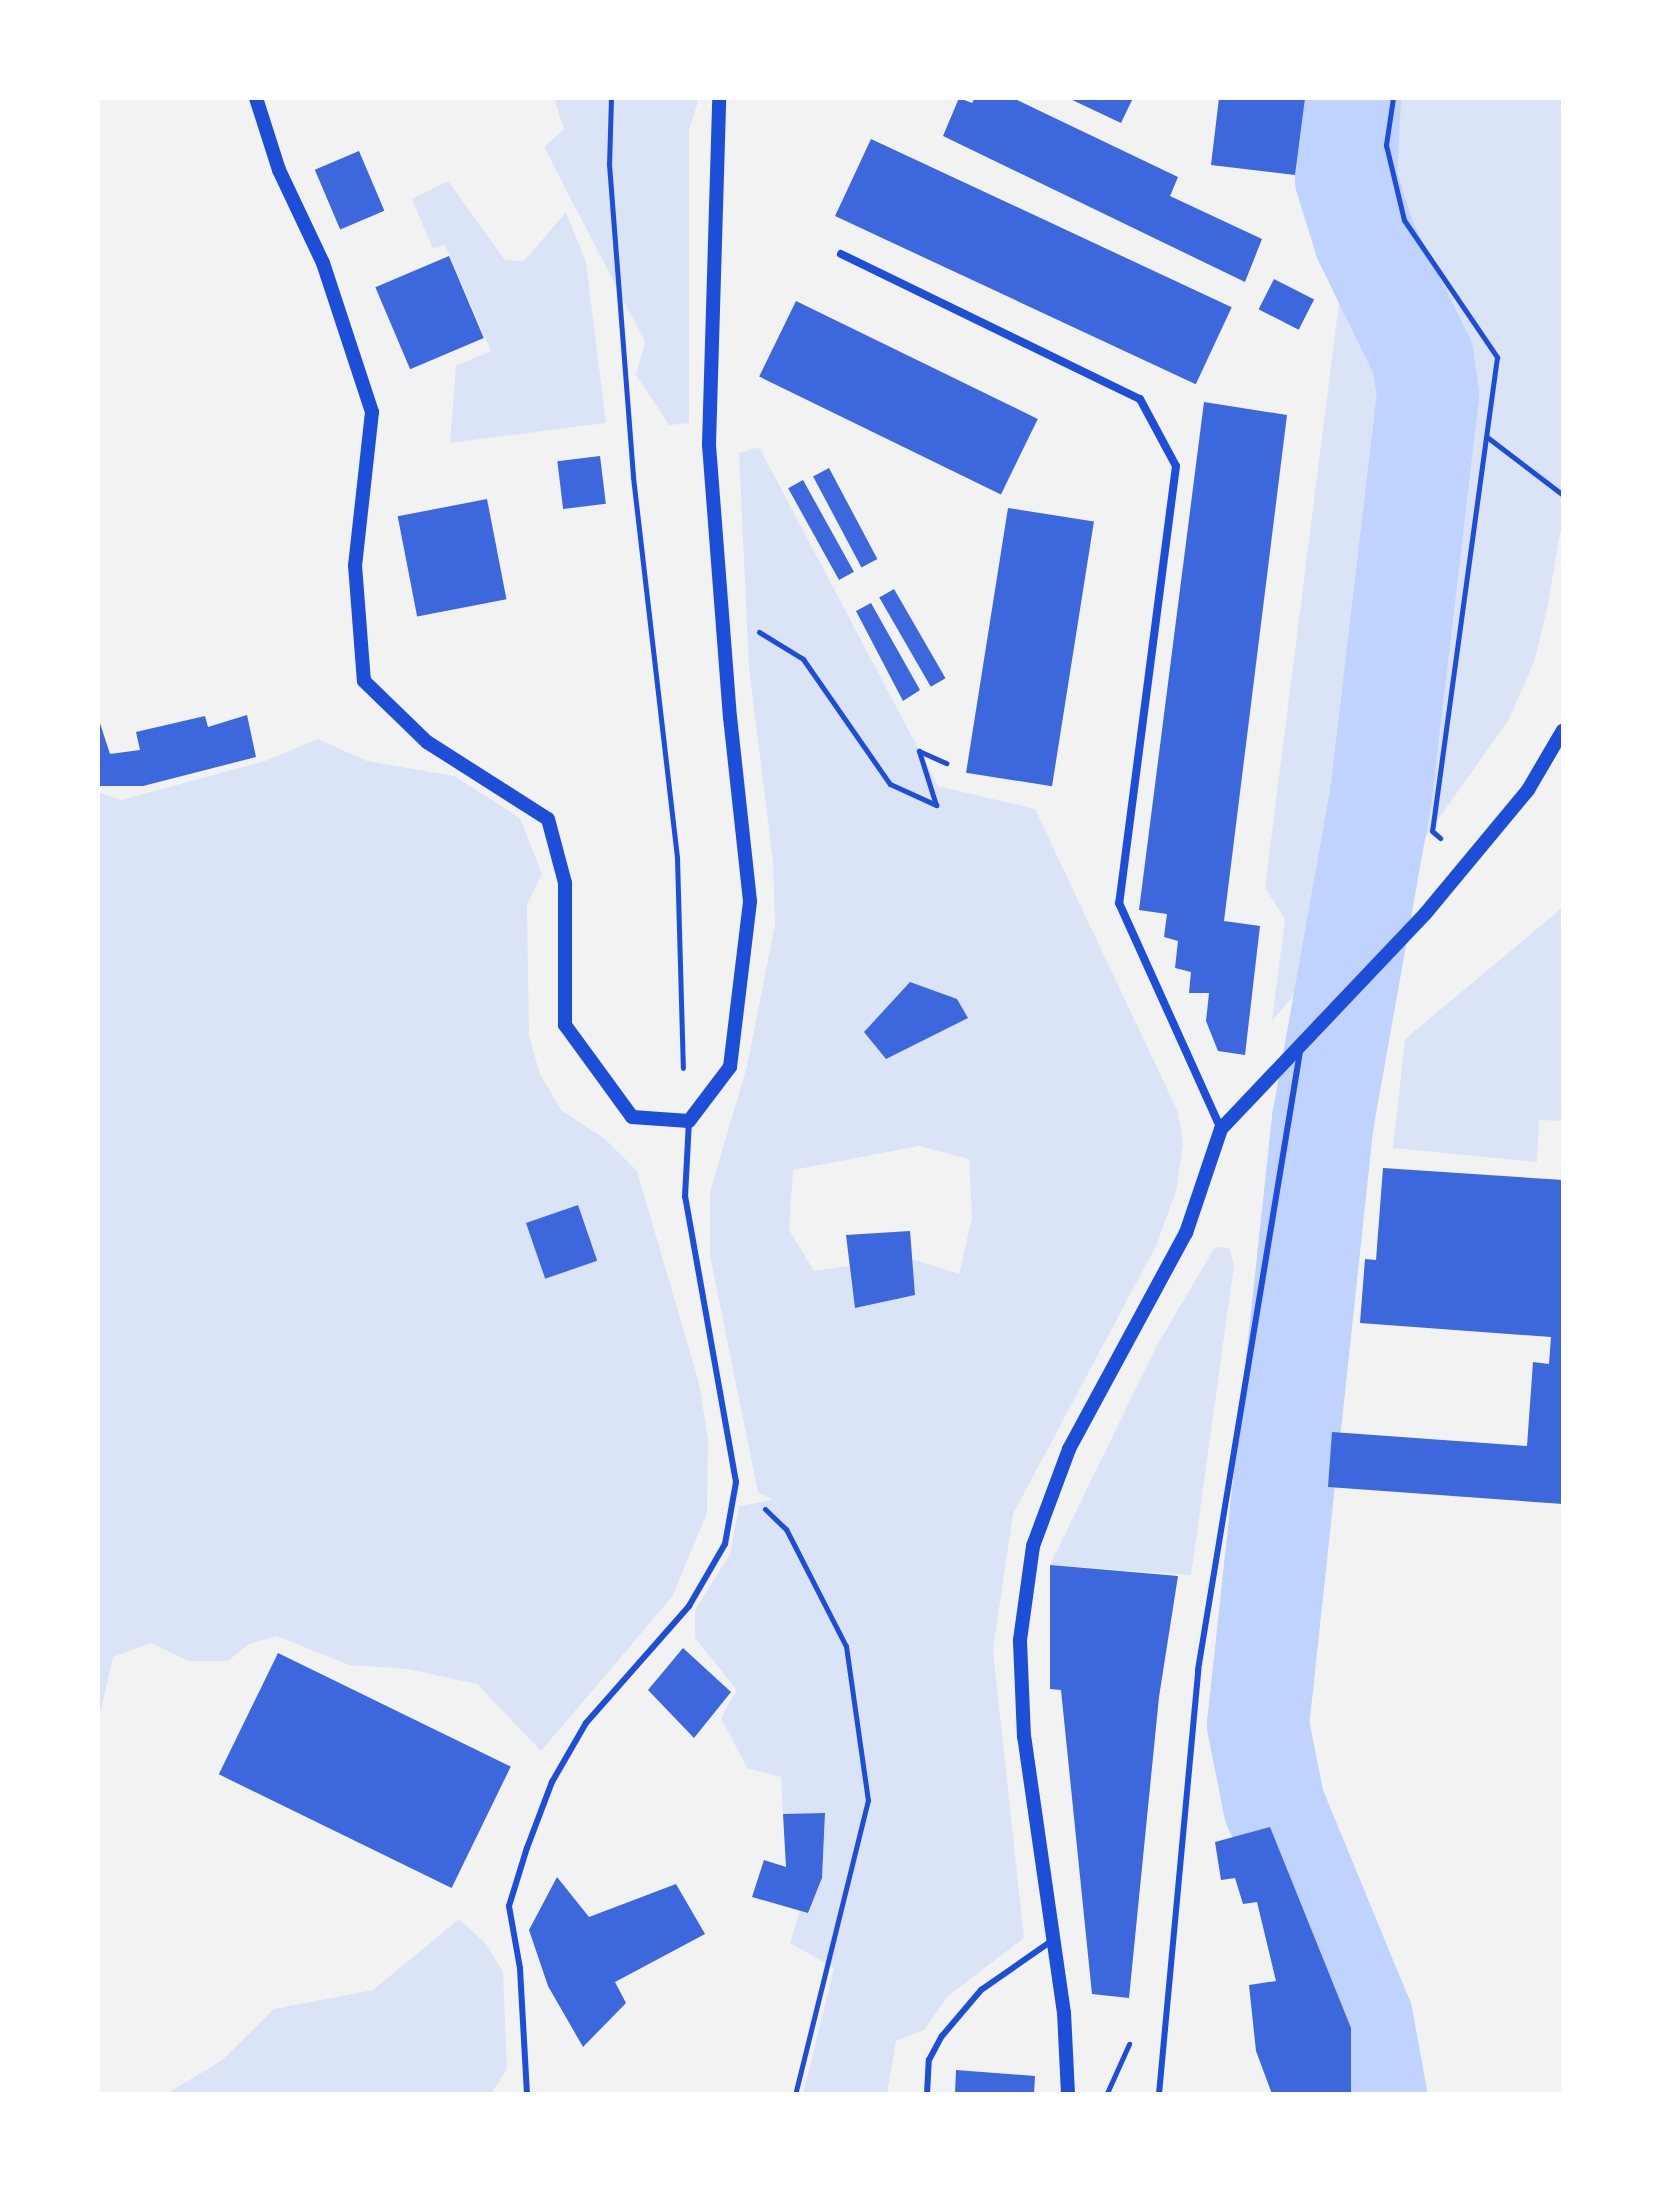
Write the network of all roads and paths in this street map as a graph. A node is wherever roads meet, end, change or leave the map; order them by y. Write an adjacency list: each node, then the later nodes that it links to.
1 (256, 98): 13 (street)
2 (611, 98): 13 (path)
3 (719, 98): 8 (street)
4 (1393, 98): 6 (path)
5 (841, 254): 14 (street)
6 (1486, 436): 7 (path); 11 (path)
7 (1563, 495)
8 (722, 613): 10 (path); 13 (street)
9 (1563, 730): 11 (street)
10 (946, 763)
11 (1468, 862): 12 (street)
12 (1301, 1045): 14 (street); 21 (lane)
13 (689, 1121): 15 (lane)
14 (1221, 1129): 16 (street)
15 (736, 1482): 17 (lane); 18 (path)
16 (1053, 1940): 19 (lane); 20 (street)
17 (527, 2094)
18 (795, 2094)
19 (927, 2094)
20 (1068, 2094)
21 (1159, 2094)

